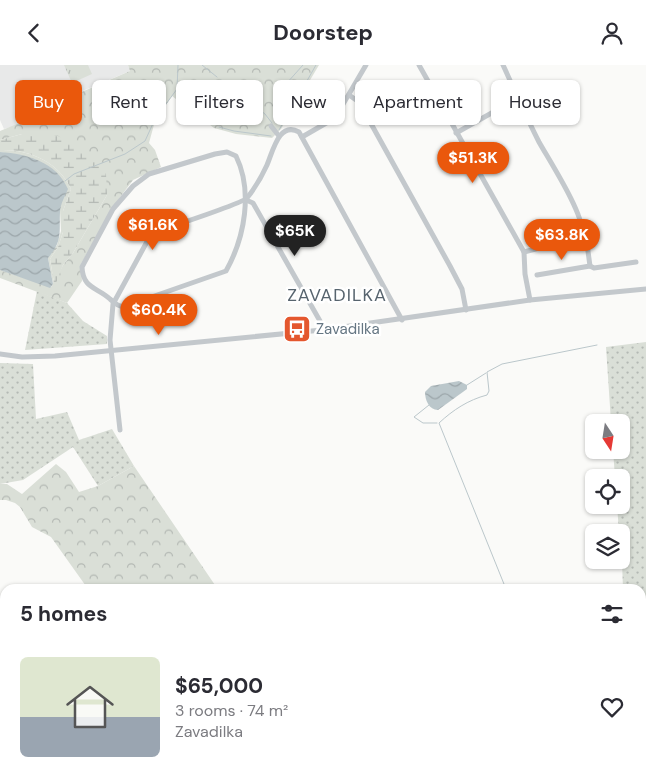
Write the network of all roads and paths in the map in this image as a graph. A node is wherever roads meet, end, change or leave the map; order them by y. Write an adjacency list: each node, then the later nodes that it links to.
1 (366, 65): 5 (street)
2 (419, 65): 9 (street)
3 (503, 65): 4 (street)
4 (510, 80)
5 (349, 95): 11 (street); 21 (street)
6 (491, 113): 9 (street)
7 (532, 125): 13 (street)
8 (271, 126): 10 (street)
9 (456, 133): 14 (street)
10 (279, 136): 11 (street); 12 (street)
11 (302, 137): 22 (street)
12 (246, 200): 20 (street); 20 (street); 20 (street); 23 (street)
13 (582, 235): 14 (street); 16 (street)
14 (524, 252): 19 (street)
15 (636, 262): 16 (street)
16 (590, 266): 17 (street)
17 (537, 275)
18 (646, 289): 19 (street)
19 (530, 300): 21 (street)
20 (113, 304): 24 (street)
21 (466, 310): 22 (street)
22 (402, 320): 23 (street)
23 (322, 330): 24 (street)
24 (111, 351): 25 (street); 26 (street)
25 (0, 354)
26 (120, 430)

